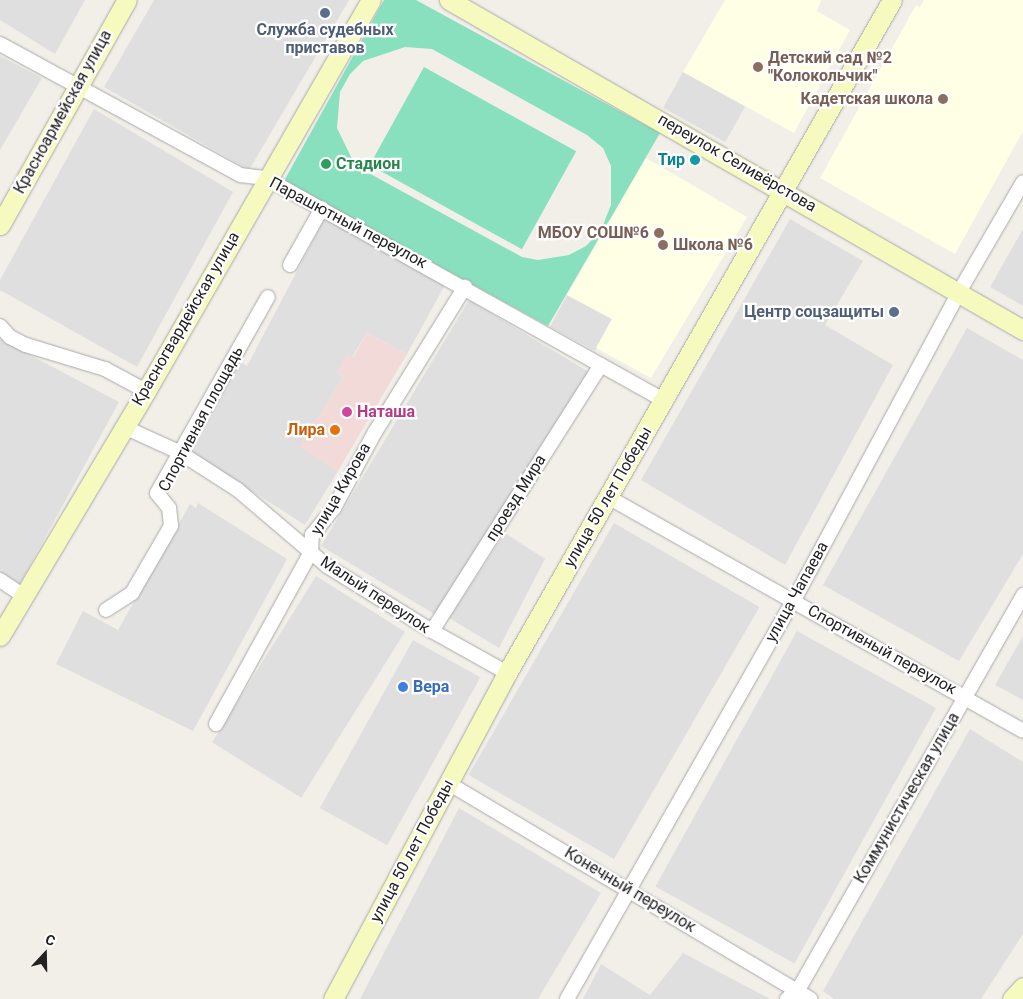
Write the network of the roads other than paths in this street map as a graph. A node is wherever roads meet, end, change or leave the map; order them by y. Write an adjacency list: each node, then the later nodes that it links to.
1 (127, 0): 6 (street, Красноармейская улица)
2 (371, 0): 7 (street, Красногвардейская улица)
3 (449, 0): 9 (street, переулок Селивёрстова)
4 (892, 0): 9 (street, улица 50 лет Победы)
5 (0, 44): 6 (street, Парашютный переулок)
6 (79, 84): 7 (street, Парашютный переулок); 11 (street, Красноармейская улица)
7 (266, 178): 10 (street, Парашютный переулок); 19 (street, Красногвардейская улица)
8 (1023, 182): 14 (street, улица Чапаева)
9 (783, 190): 14 (street, переулок Селивёрстова); 20 (street, улица 50 лет Победы)
10 (322, 208): 12 (street); 13 (street, Парашютный переулок)
11 (0, 225)
12 (290, 265)
13 (465, 286): 18 (street, Парашютный переулок); 24 (street, улица Кирова)
14 (959, 292): 17 (street, переулок Селивёрстова); 28 (street, улица Чапаева)
15 (268, 297): 22 (street, Спортивная площадь)
16 (0, 326): 19 (street)
17 (1023, 330)
18 (601, 365): 20 (street, Парашютный переулок); 30 (street, проезд Мира)
19 (146, 391): 21 (street, Красногвардейская улица)
20 (664, 400): 23 (street, улица 50 лет Победы)
21 (124, 427): 22 (street, Малый переулок); 27 (street, Красногвардейская улица)
22 (179, 452): 24 (street, Малый переулок); 29 (street, Спортивная площадь)
23 (608, 497): 28 (street, Спортивный переулок); 32 (street, улица 50 лет Победы)
24 (311, 552): 30 (street, Малый переулок); 34 (street, улица Кирова)
25 (0, 580): 27 (street)
26 (1023, 595): 33 (street, Коммунистическая улица)
27 (24, 596): 31 (street, Красногвардейская улица)
28 (794, 600): 33 (street, Спортивный переулок); 37 (street, улица Чапаева)
29 (106, 610)
30 (432, 631): 32 (street, Малый переулок)
31 (0, 636)
32 (507, 673): 36 (street, улица 50 лет Победы)
33 (965, 696): 35 (street, Спортивный переулок); 39 (street, Коммунистическая улица)
34 (216, 724)
35 (1023, 731)
36 (448, 783): 37 (street, Конечный переулок); 40 (street, улица 50 лет Победы)
37 (630, 890): 39 (street, Конечный переулок); 41 (street, улица Чапаева)
38 (1023, 987): 43 (street)
39 (792, 995): 42 (street, Конечный переулок)
40 (333, 999)
41 (568, 999)
42 (810, 999)
43 (1012, 999)

